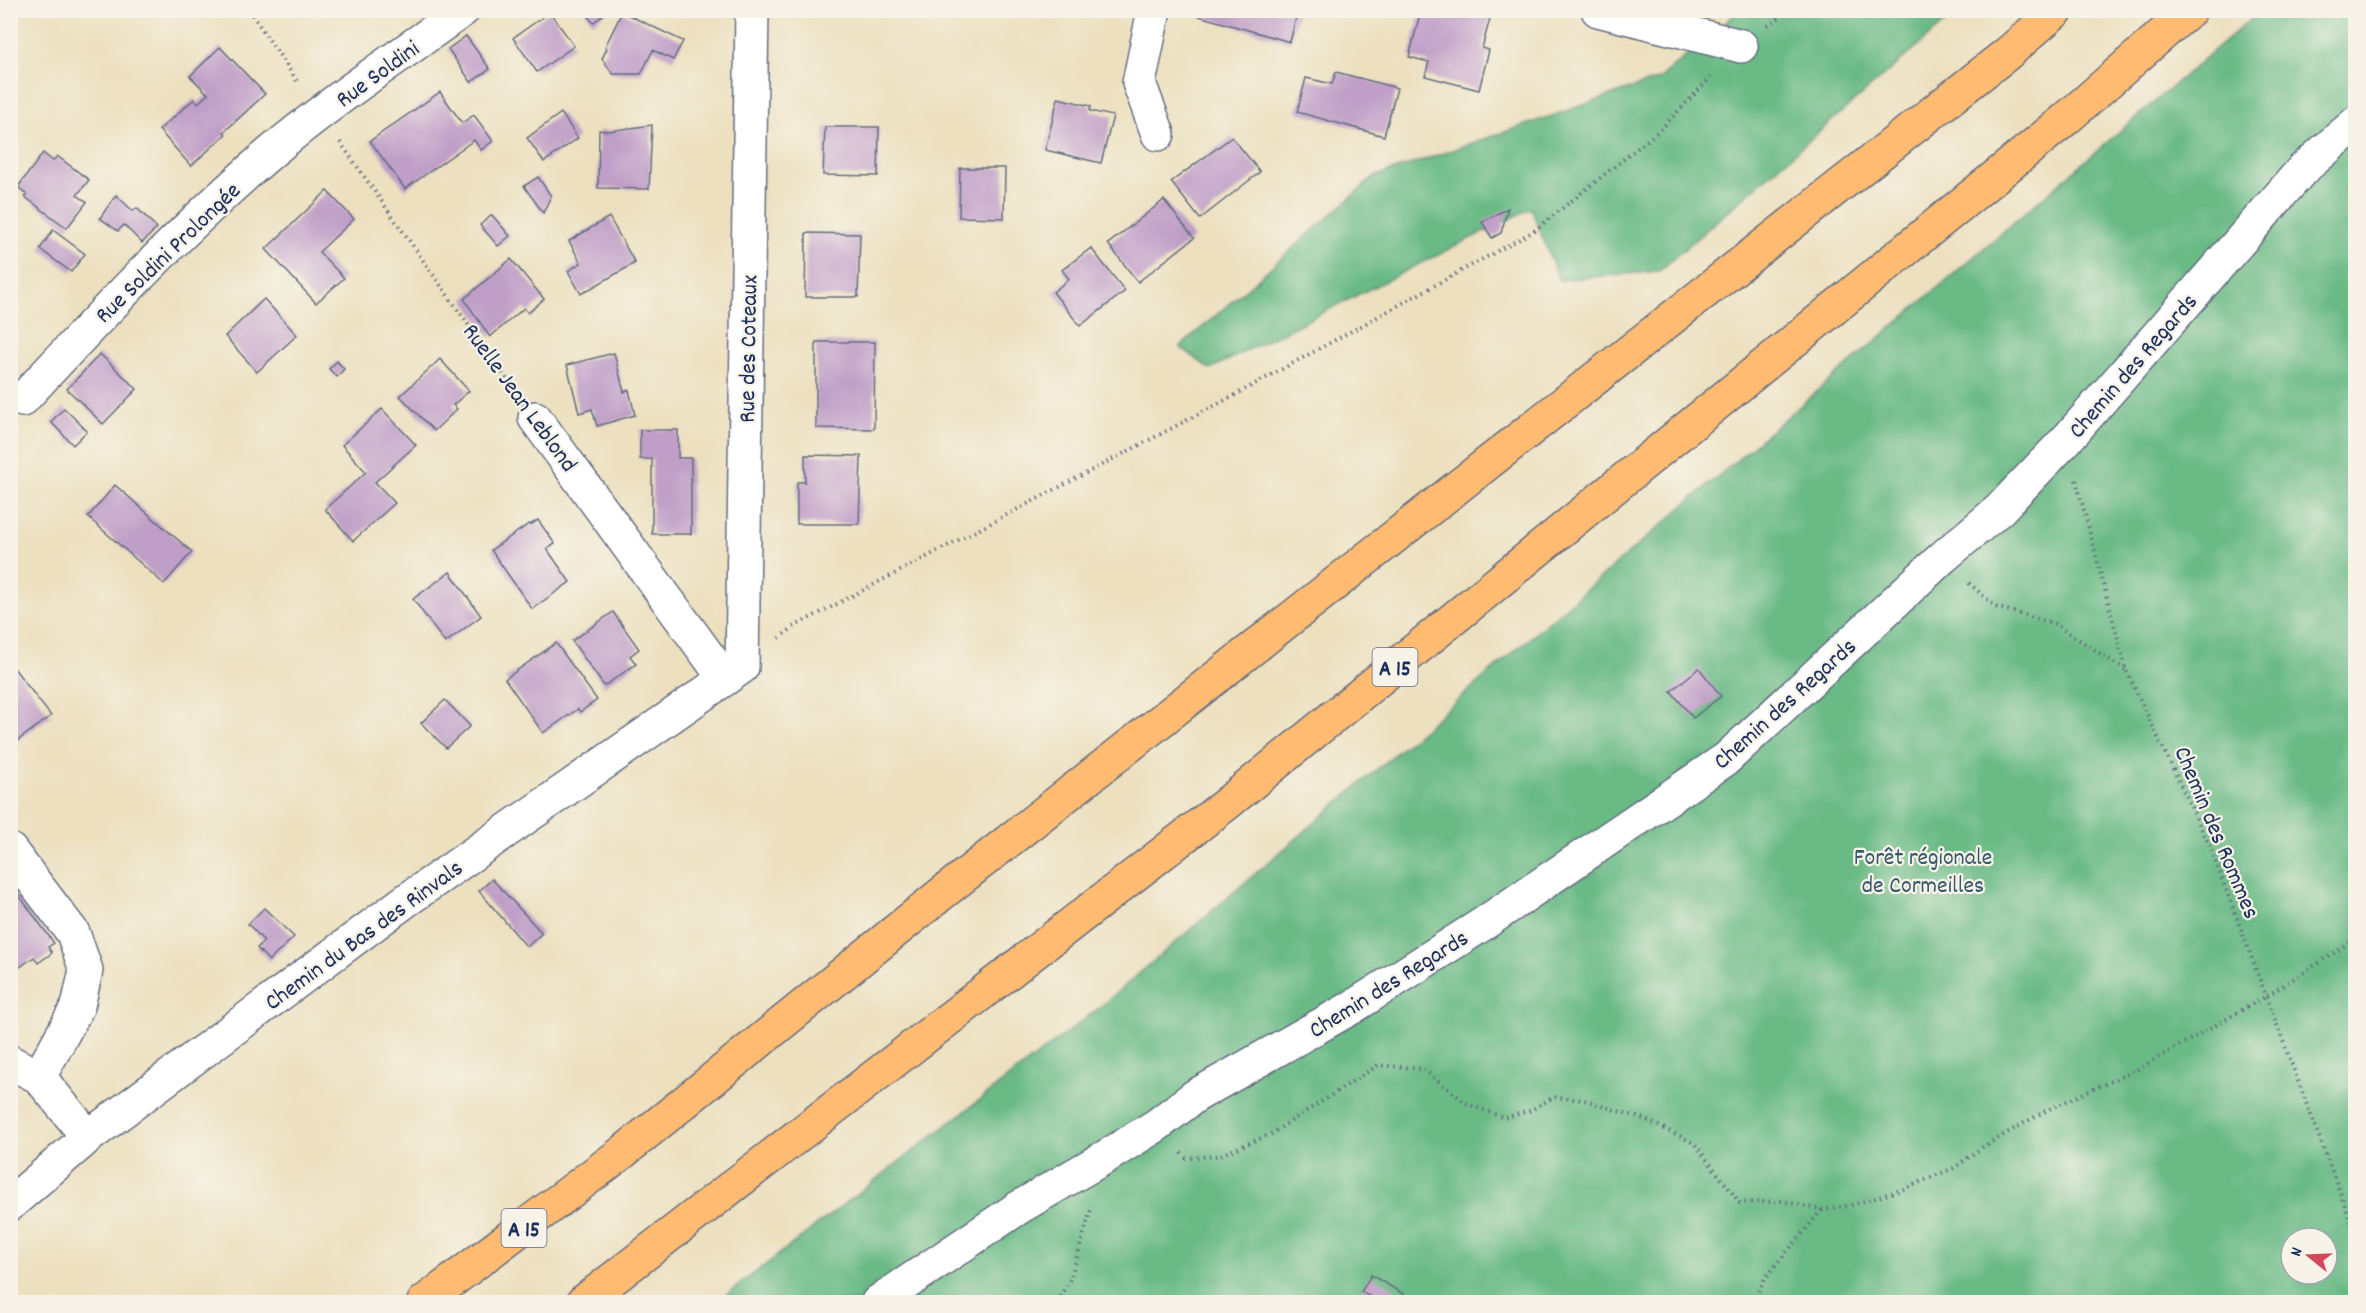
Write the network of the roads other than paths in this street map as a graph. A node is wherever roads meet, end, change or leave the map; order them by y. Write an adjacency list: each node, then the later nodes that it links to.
1 (463, 10): 8 (street, Rue Soldini)
2 (752, 10): 13 (street, Rue des Coteaux)
3 (1154, 10): 10 (street)
4 (1598, 10): 7 (street)
5 (2057, 10): 18 (highway, A 15)
6 (2190, 10): 19 (highway, A 15)
7 (1741, 46)
8 (320, 114): 11 (street, Rue Soldini Prolongée)
9 (2355, 123): 20 (street, Chemin des Regards)
10 (1158, 134)
11 (22, 400)
12 (535, 418): 13 (street, Ruelle Jean Leblond)
13 (734, 673): 16 (street, Chemin du Bas des Rinvals)
14 (10, 850): 15 (street)
15 (25, 1069): 16 (street)
16 (88, 1137): 17 (street, Chemin du Bas des Rinvals)
17 (10, 1204)
18 (424, 1302)
19 (583, 1302)
20 (878, 1302)

